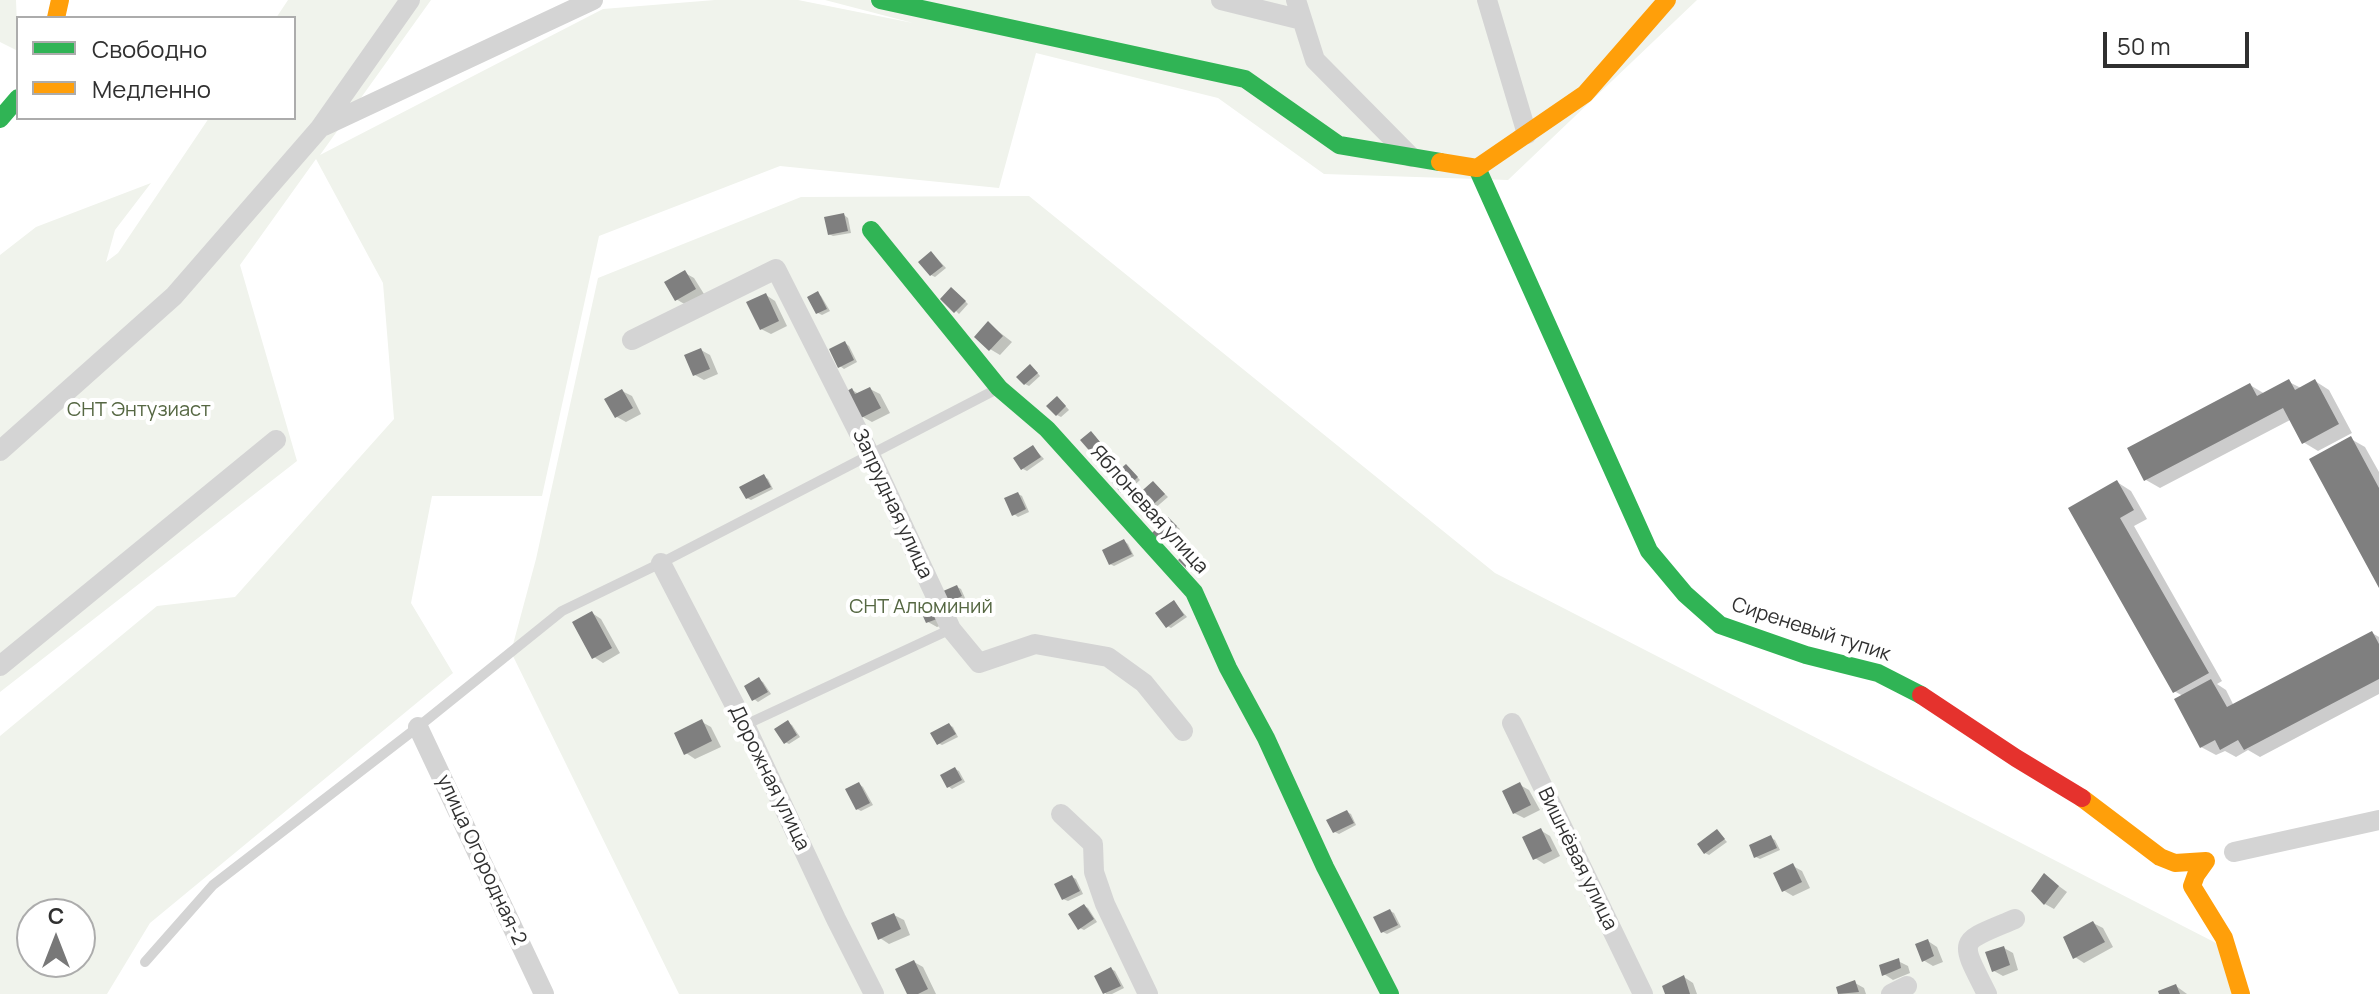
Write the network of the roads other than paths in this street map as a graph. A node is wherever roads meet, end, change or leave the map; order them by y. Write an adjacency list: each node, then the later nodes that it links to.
1 (410, 0): 10 (street)
2 (593, 0): 10 (street)
3 (880, 0): 12 (street)
4 (1221, 0): 7 (street)
5 (1487, 0): 11 (street)
6 (1667, 0): 11 (street)
7 (1299, 10): 12 (street)
8 (16, 100): 9 (street)
9 (0, 119)
10 (320, 128): 18 (street)
11 (1527, 134): 13 (street)
12 (1411, 157): 13 (street)
13 (1477, 168): 38 (street, Сиреневый тупик)
14 (871, 230): 16 (street, Яблоневая улица)
15 (632, 340): 19 (street, Запрудная улица)
16 (999, 388): 19 (lane); 35 (street, Яблоневая улица)
17 (276, 440): 22 (street)
18 (0, 451)
19 (870, 455): 20 (lane); 21 (street, Запрудная улица)
20 (661, 563): 24 (street, Дорожная улица); 25 (lane)
21 (951, 629): 24 (lane); 26 (street, Запрудная улица)
22 (0, 666)
23 (1512, 723): 36 (street, Вишнёвая улица)
24 (745, 725): 33 (street, Дорожная улица)
25 (418, 727): 31 (lane); 32 (street, улица Огородная-2)
26 (1183, 731)
27 (1061, 814): 34 (street)
28 (2379, 820): 29 (street)
29 (2234, 852)
30 (2015, 919): 37 (street)
31 (145, 962)
32 (544, 994)
33 (874, 994)
34 (1148, 994)
35 (1390, 994)
36 (1643, 994)
37 (1987, 994)
38 (2241, 994)

